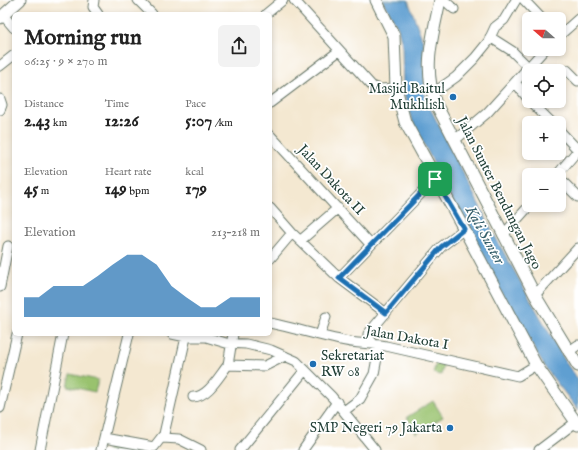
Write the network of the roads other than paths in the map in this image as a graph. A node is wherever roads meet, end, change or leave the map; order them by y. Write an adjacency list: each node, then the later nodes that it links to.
1 (20, 0): 16 (street)
2 (94, 0): 12 (street)
3 (138, 0): 13 (street)
4 (283, 0): 14 (street)
5 (294, 0): 21 (street)
6 (376, 0): 31 (street)
7 (440, 0): 33 (street, Jalan Sunter Bendungan Jago)
8 (444, 0): 11 (street)
9 (516, 0): 20 (street)
10 (524, 0): 15 (street)
11 (454, 9)
12 (97, 12)
13 (150, 12)
14 (268, 12)
15 (535, 12)
16 (1, 17): 18 (street)
17 (578, 19): 19 (street)
18 (12, 26)
19 (566, 30)
20 (490, 37): 24 (street); 33 (street)
21 (339, 51): 31 (street); 35 (street)
22 (538, 56): 25 (street)
23 (12, 57): 26 (street)
24 (525, 64)
25 (531, 64)
26 (0, 66)
27 (568, 70): 29 (street)
28 (522, 74): 30 (street)
29 (578, 81)
30 (515, 82): 32 (street); 41 (street)
31 (396, 88): 44 (street)
32 (522, 91)
33 (432, 94): 41 (street, Jalan Sunter Bendungan Jago)
34 (0, 99): 37 (street)
35 (272, 101)
36 (537, 108): 38 (street)
37 (0, 110)
38 (545, 116)
39 (272, 137): 47 (street, Jalan Dakota II)
40 (566, 137): 42 (street)
41 (455, 140): 52 (street, Jalan Sunter Bendungan Jago)
42 (578, 150): 43 (street)
43 (563, 168)
44 (435, 179): 50 (street); 54 (street)
45 (566, 185): 46 (street)
46 (578, 197)
47 (338, 208): 53 (street); 54 (street, Jalan Dakota II)
48 (272, 210): 51 (street)
49 (524, 212): 52 (street)
50 (464, 229): 61 (street); 76 (street)
51 (292, 234): 53 (street); 57 (street)
52 (503, 235): 60 (street, Jalan Sunter Bendungan Jago)
53 (300, 241): 58 (street)
54 (371, 245): 58 (street)
55 (8, 246): 59 (street)
56 (578, 248): 60 (street)
57 (272, 256)
58 (339, 278): 61 (street)
59 (0, 287)
60 (534, 295): 73 (street, Jalan Sunter Bendungan Jago)
61 (386, 313): 71 (street)
62 (326, 317): 64 (street)
63 (272, 323): 64 (street, Jalan Dakota I)
64 (320, 335): 71 (street, Jalan Dakota I)
65 (17, 336): 81 (street)
66 (63, 336): 87 (street)
67 (129, 336): 84 (street)
68 (181, 336): 69 (street)
69 (186, 337): 70 (street); 85 (street)
70 (233, 338): 74 (street); 75 (street)
71 (372, 343): 76 (street, Jalan Dakota I); 82 (street)
72 (578, 344): 73 (street)
73 (568, 352): 77 (street, Jalan Sunter Bendungan Jago)
74 (285, 356): 75 (street); 78 (street)
75 (228, 365): 79 (street)
76 (536, 365): 83 (street)
77 (578, 366)
78 (305, 370): 80 (street); 90 (street)
79 (193, 397)
80 (337, 402): 82 (street); 91 (street)
81 (0, 408)
82 (344, 412): 86 (street)
83 (577, 424): 92 (street)
84 (104, 438): 85 (street); 88 (street)
85 (163, 438): 89 (street)
86 (372, 449)
87 (40, 450)
88 (101, 450)
89 (201, 450)
90 (240, 450)
91 (303, 450)
92 (539, 450)

